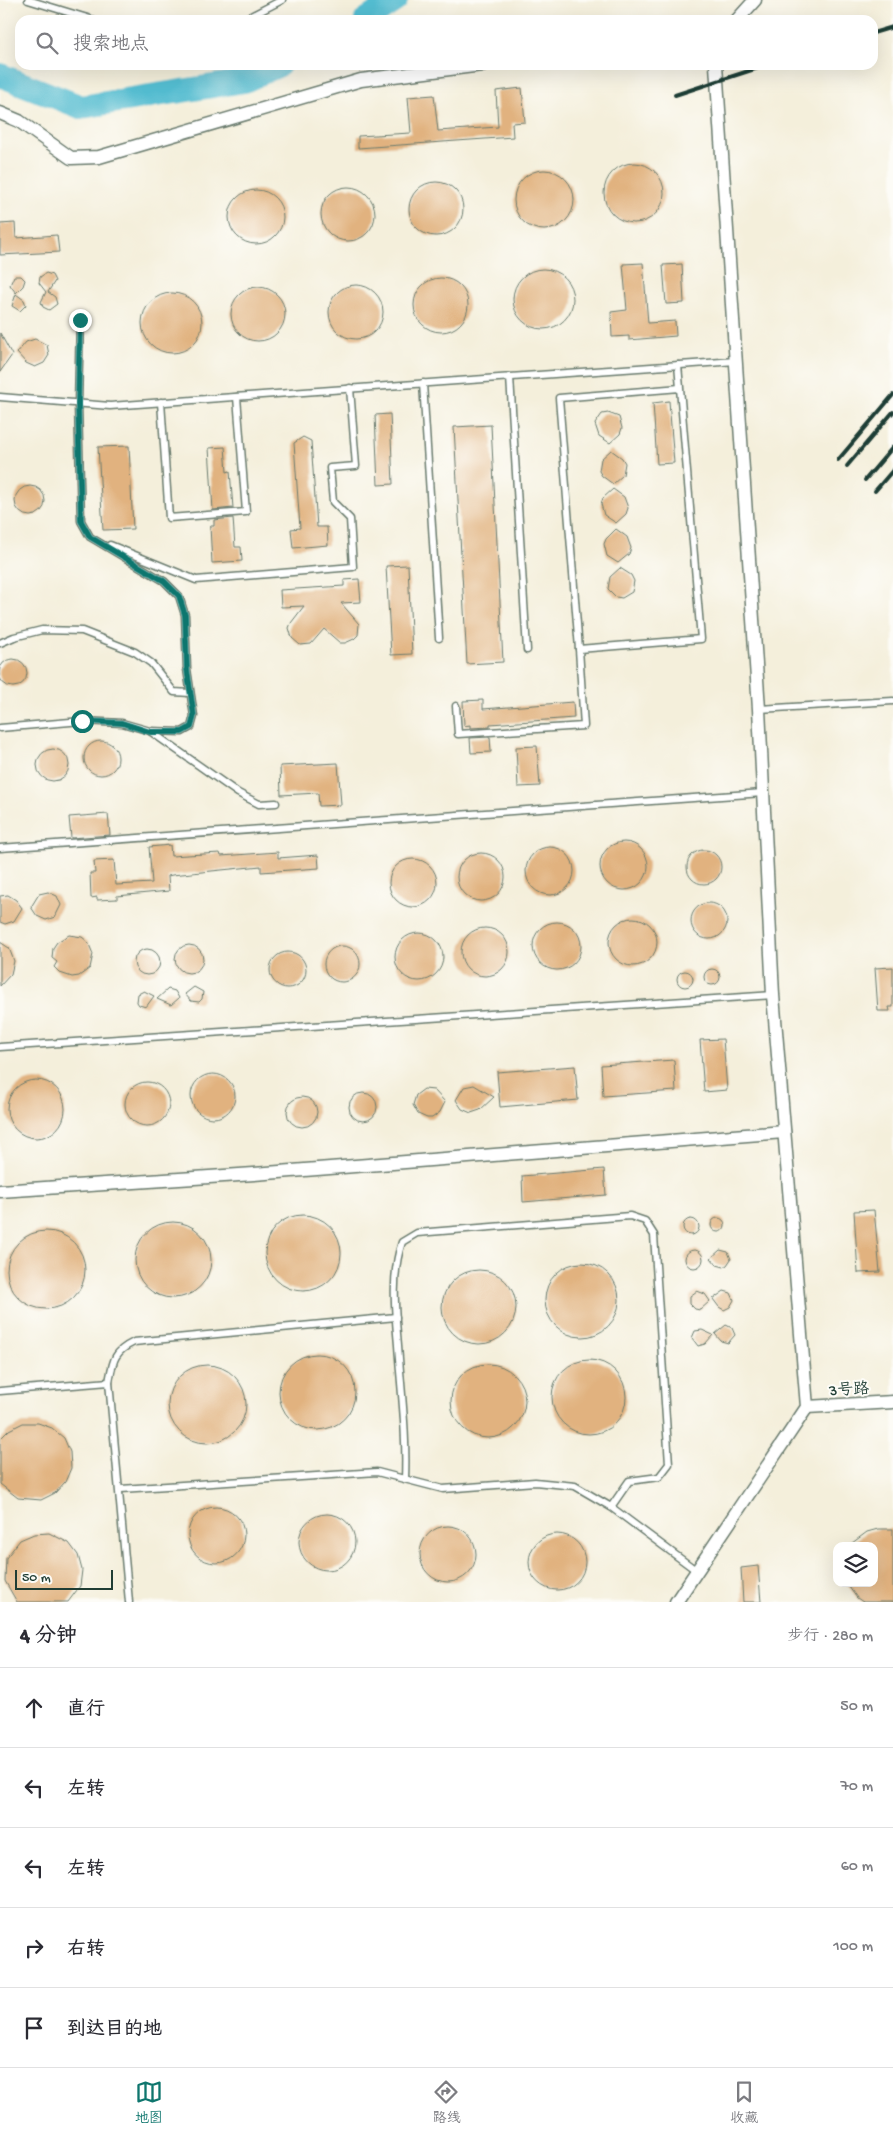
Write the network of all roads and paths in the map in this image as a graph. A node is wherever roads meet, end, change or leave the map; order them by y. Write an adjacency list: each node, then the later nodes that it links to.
1 (28, 0): 4 (lane)
2 (282, 0): 5 (lane)
3 (755, 0): 6 (street)
4 (78, 15)
5 (253, 15)
6 (742, 15)
7 (442, 70): 9 (street)
8 (716, 70): 11 (street)
9 (0, 113)
10 (80, 320): 21 (lane)
11 (736, 361): 12 (lane); 13 (lane); 30 (street)
12 (678, 365): 13 (lane); 17 (lane)
13 (520, 376): 14 (lane)
14 (510, 377): 15 (lane); 26 (lane)
15 (423, 383): 16 (lane); 23 (lane)
16 (350, 388): 18 (lane); 22 (lane)
17 (680, 388): 25 (lane); 25 (lane)
18 (237, 396): 20 (lane); 20 (lane)
19 (0, 397): 21 (lane)
20 (161, 402): 21 (lane)
21 (78, 404): 22 (lane)
22 (90, 537): 27 (lane)
23 (439, 638)
24 (0, 643): 27 (lane)
25 (579, 649): 29 (lane)
26 (527, 650)
27 (190, 694): 32 (lane)
28 (893, 701): 30 (lane)
29 (456, 706)
30 (759, 709): 33 (street)
31 (0, 728): 32 (lane)
32 (150, 732): 34 (lane)
33 (763, 793): 35 (lane); 36 (street)
34 (276, 803)
35 (0, 848)
36 (773, 995): 37 (lane); 38 (street)
37 (0, 1047)
38 (784, 1132): 39 (street); 44 (street)
39 (0, 1191)
40 (396, 1317): 41 (lane); 45 (lane); 47 (lane)
41 (110, 1382): 42 (lane); 46 (lane)
42 (0, 1390)
43 (893, 1402): 44 (street, 3号路)
44 (807, 1407): 48 (street)
45 (405, 1479): 46 (lane); 47 (lane)
46 (121, 1489): 49 (lane)
47 (611, 1508): 48 (lane)
48 (697, 1571): 50 (street)
49 (129, 1602)
50 (676, 1602)

